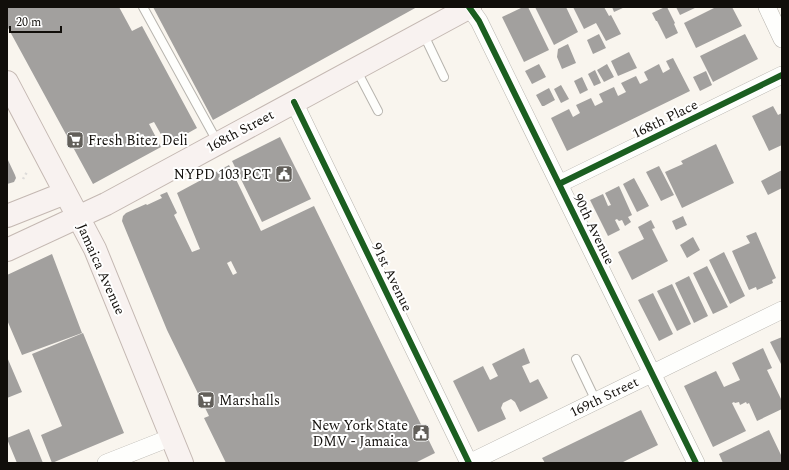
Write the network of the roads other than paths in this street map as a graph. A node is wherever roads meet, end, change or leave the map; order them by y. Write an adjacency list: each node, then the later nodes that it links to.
1 (143, 7): 12 (lane)
2 (470, 7): 4 (main road, 168th Street); 13 (street, 90th Avenue)
3 (766, 7): 5 (street)
4 (422, 32): 6 (main road, 168th Street); 8 (lane)
5 (782, 39)
6 (356, 68): 10 (main road, 168th Street); 11 (lane)
7 (782, 75): 13 (street, 168th Place)
8 (444, 77)
9 (7, 82): 14 (main road, Jamaica Avenue)
10 (294, 102): 12 (main road, 168th Street); 25 (street, 91st Avenue)
11 (378, 111)
12 (218, 143): 16 (main road, 168th Street)
13 (559, 184): 20 (street, 90th Avenue)
14 (65, 193): 15 (main road); 16 (main road, Jamaica Avenue)
15 (7, 216)
16 (78, 217): 17 (main road, 168th Street); 22 (main road, Jamaica Avenue)
17 (7, 250)
18 (782, 310): 20 (street, 169th Street)
19 (576, 359): 21 (lane)
20 (652, 374): 21 (street, 169th Street); 26 (street, 90th Avenue)
21 (596, 401): 25 (street, 169th Street)
22 (172, 437): 23 (street); 24 (main road, Jamaica Avenue)
23 (106, 463)
24 (182, 463)
25 (469, 463)
26 (696, 463)

